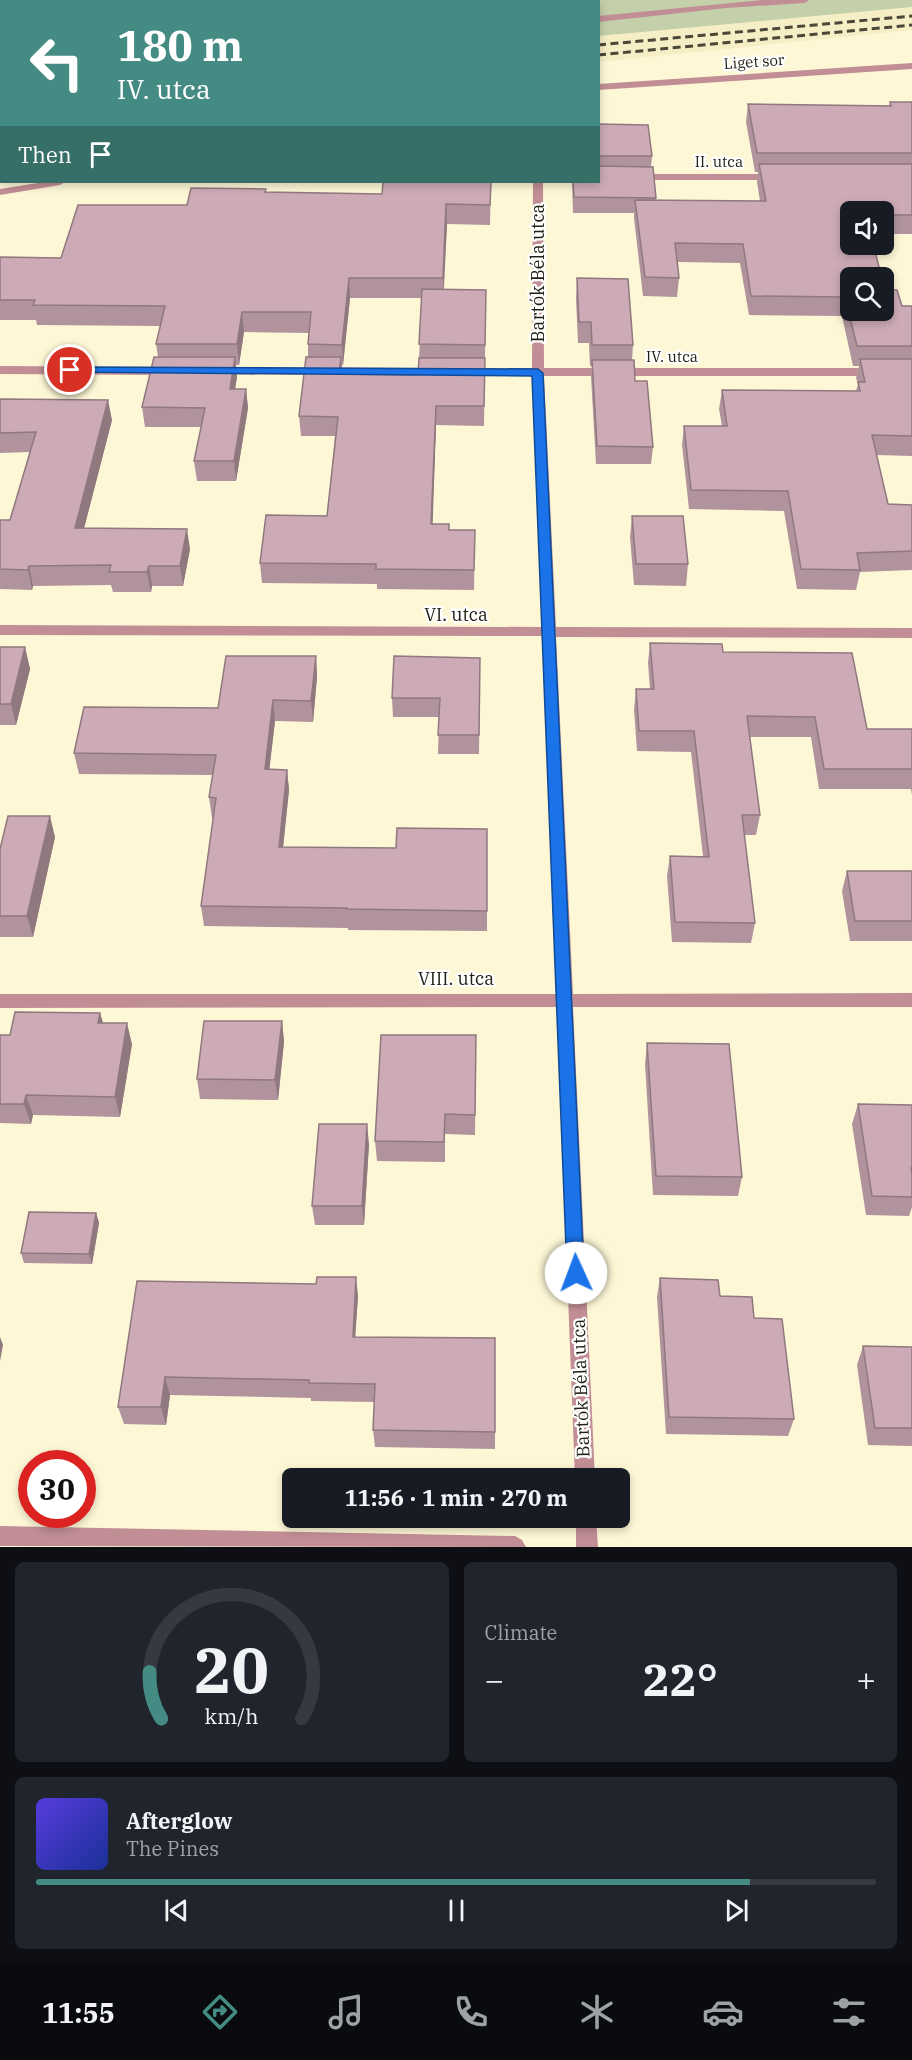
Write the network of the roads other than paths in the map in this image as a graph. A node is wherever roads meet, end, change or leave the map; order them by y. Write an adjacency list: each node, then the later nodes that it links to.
1 (805, 0): 2 (street)
2 (600, 19)
3 (912, 66): 4 (street, Liget sor)
4 (600, 87)
5 (600, 177): 6 (street, II. utca)
6 (784, 177)
7 (54, 183): 9 (street)
8 (538, 183): 14 (street, Bartók Béla utca)
9 (0, 192)
10 (0, 370): 11 (street)
11 (179, 371)
12 (203, 371): 14 (street, IV. utca)
13 (912, 372): 14 (street, IV. utca)
14 (538, 373): 16 (street, Bartók Béla utca)
15 (0, 630): 16 (street, VI. utca)
16 (547, 633): 17 (street, VI. utca); 18 (street, Bartók Béla utca)
17 (912, 633)
18 (564, 998): 19 (street, VIII. utca); 20 (street, VIII. utca); 21 (street, Bartók Béla utca)
19 (912, 1000)
20 (0, 1001)
21 (585, 1468)
22 (587, 1528): 25 (street)
23 (0, 1536): 24 (street)
24 (514, 1547)
25 (588, 1547)

